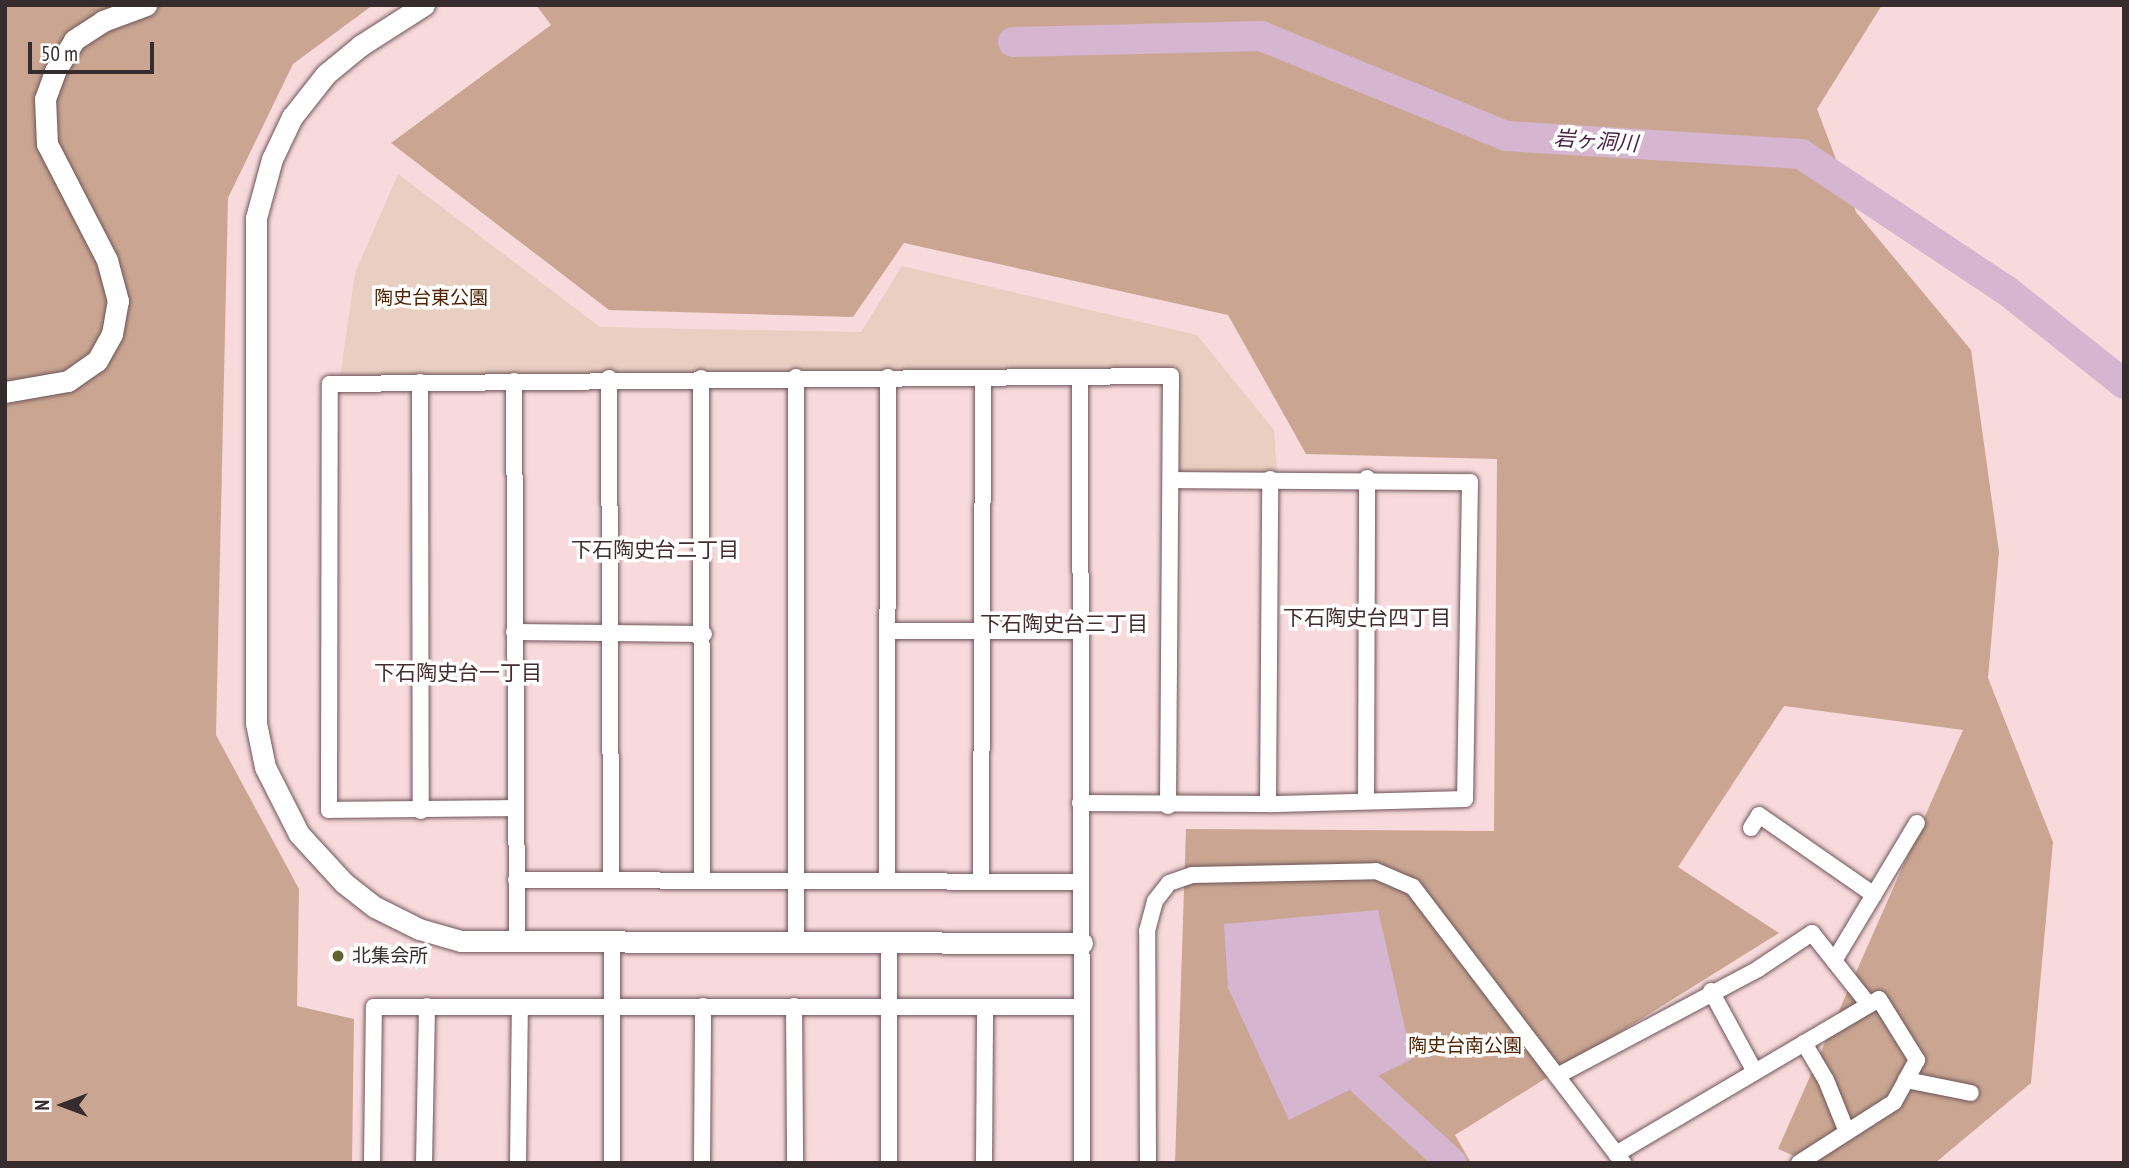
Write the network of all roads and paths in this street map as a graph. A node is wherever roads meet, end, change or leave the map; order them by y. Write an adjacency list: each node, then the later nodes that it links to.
1 (146, 5): 11 (street)
2 (424, 5): 37 (street)
3 (796, 377): 4 (street); 5 (street); 32 (street)
4 (888, 377): 6 (street); 15 (street)
5 (701, 378): 8 (street); 20 (street)
6 (983, 378): 7 (street); 16 (street)
7 (1080, 378): 14 (street); 17 (street)
8 (608, 379): 9 (street); 19 (street)
9 (514, 381): 10 (street); 18 (street)
10 (420, 382): 26 (street); 26 (street)
11 (5, 392)
12 (1367, 478): 13 (street); 21 (street); 21 (street)
13 (1269, 479): 14 (street); 23 (street)
14 (1171, 480): 24 (street)
15 (888, 631): 16 (street); 33 (street)
16 (982, 631): 17 (street); 34 (street)
17 (1080, 631): 22 (street)
18 (514, 632): 19 (street); 25 (street)
19 (608, 633): 20 (street); 31 (street)
20 (704, 634): 29 (street)
21 (1366, 801): 23 (street)
22 (1080, 803): 24 (street); 35 (street)
23 (1268, 804): 24 (street)
24 (1168, 806)
25 (514, 808): 26 (street); 30 (street)
26 (421, 811)
27 (1917, 822): 36 (street)
28 (1751, 828): 36 (street)
29 (702, 879): 31 (street); 32 (street)
30 (516, 880): 31 (street); 37 (street)
31 (611, 880)
32 (796, 880): 33 (street); 40 (street)
33 (887, 880): 34 (street)
34 (981, 881): 35 (street)
35 (1081, 882): 38 (street)
36 (1874, 895): 42 (street)
37 (517, 942): 39 (street)
38 (1082, 943): 41 (street); 51 (street)
39 (612, 944): 40 (street); 46 (street)
40 (796, 944): 41 (street)
41 (889, 944): 49 (street)
42 (1834, 961): 43 (street); 44 (street)
43 (1711, 991): 54 (street); 55 (street)
44 (1869, 1005): 53 (street); 56 (street)
45 (427, 1006): 52 (street); 60 (street); 61 (street)
46 (611, 1006): 47 (street); 52 (street); 63 (street)
47 (703, 1006): 48 (street); 64 (street)
48 (794, 1006): 49 (street); 65 (street)
49 (890, 1006): 50 (street); 66 (street)
50 (985, 1007): 51 (street); 67 (street)
51 (1083, 1007): 68 (street)
52 (520, 1008): 62 (street)
53 (1804, 1043): 54 (street); 58 (street)
54 (1755, 1072): 59 (street)
55 (1557, 1076): 59 (street); 69 (street)
56 (1906, 1080): 57 (street); 58 (street)
57 (1972, 1093)
58 (1847, 1132): 70 (street)
59 (1619, 1158)
60 (372, 1163)
61 (424, 1163)
62 (518, 1163)
63 (612, 1163)
64 (702, 1163)
65 (795, 1163)
66 (889, 1163)
67 (984, 1163)
68 (1083, 1163)
69 (1148, 1163)
70 (1799, 1163)

